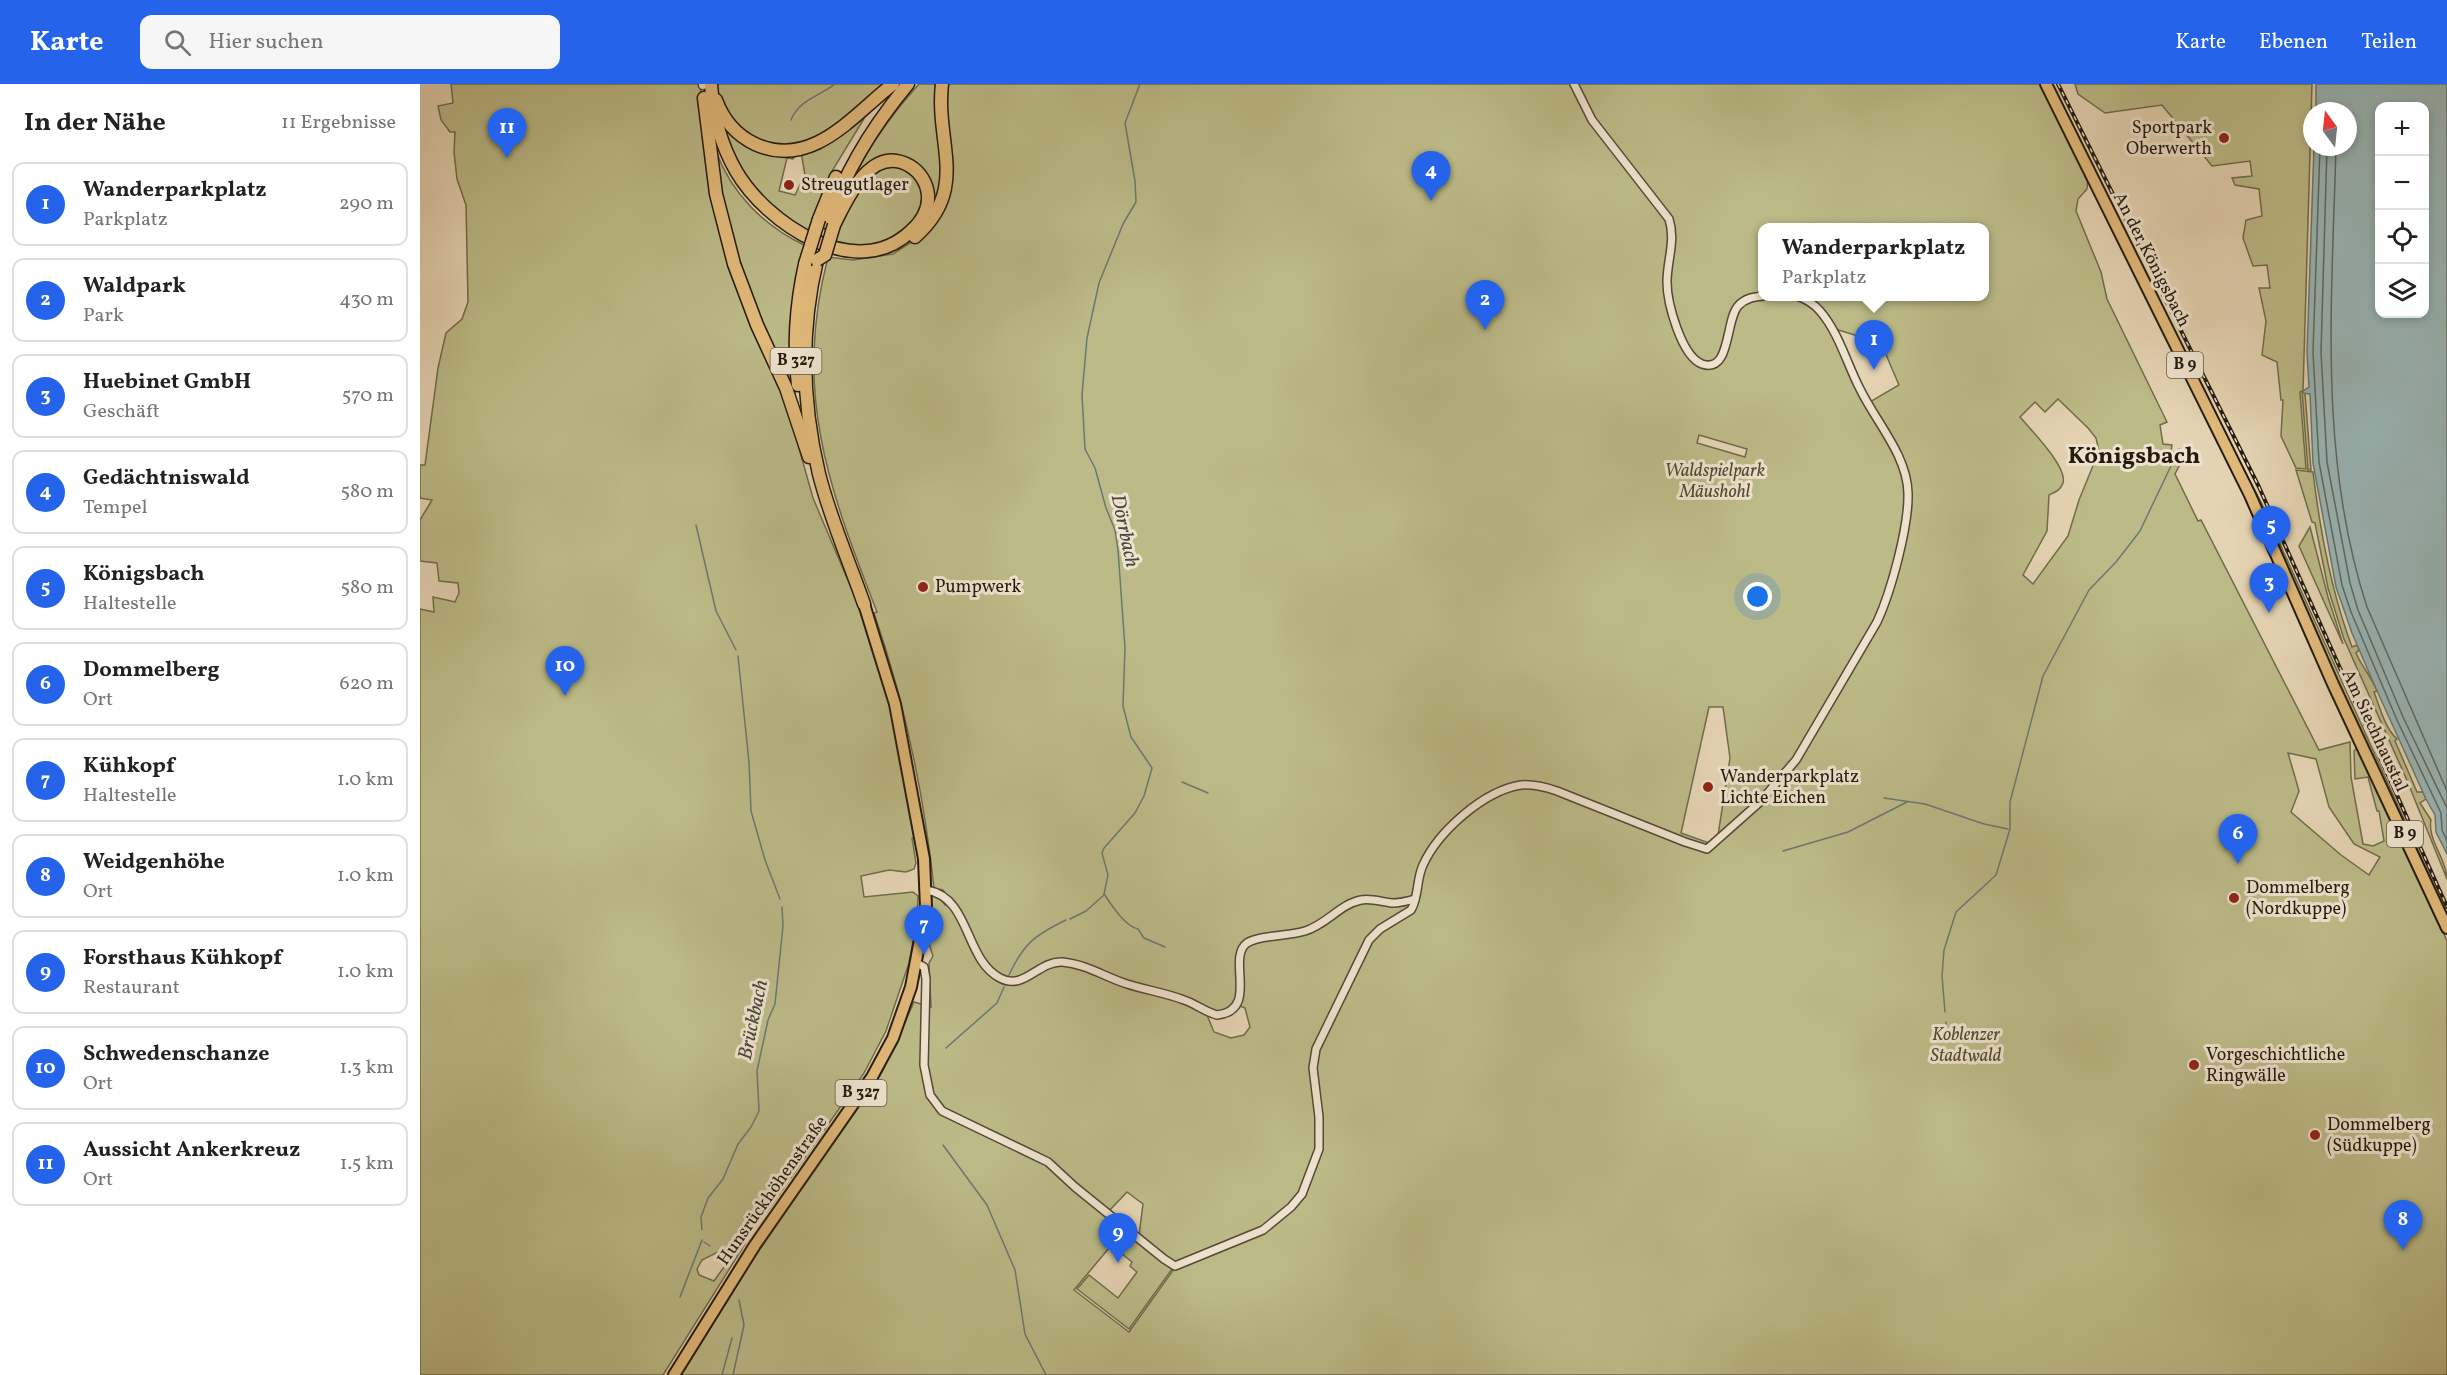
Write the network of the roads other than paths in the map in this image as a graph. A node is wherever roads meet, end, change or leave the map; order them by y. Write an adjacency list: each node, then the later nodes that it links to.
1 (703, 84): 6 (highway); 13 (highway)
2 (712, 84): 3 (highway); 9 (highway)
3 (893, 84)
4 (898, 84): 9 (highway, B 327)
5 (908, 84): 9 (highway, B 327)
6 (942, 84)
7 (1574, 84): 11 (street)
8 (2046, 84): 15 (main road, An der Königsbach / B 9)
9 (827, 222): 10 (highway, B 327)
10 (812, 264): 13 (highway, B 327); 14 (highway, B 327)
11 (1758, 297)
12 (1805, 301): 17 (street)
13 (809, 457): 14 (highway, B 327)
14 (864, 604): 16 (main road, Hunsrückhöhenstraße / B 327)
15 (2303, 614): 18 (main road, Am Siechhaustal / B 9)
16 (927, 890): 17 (street); 19 (main road, Hunsrückhöhenstraße / B 327)
17 (1415, 899): 19 (street)
18 (2447, 928)
19 (917, 963): 20 (main road, Hunsrückhöhenstraße / B 327)
20 (674, 1375)

